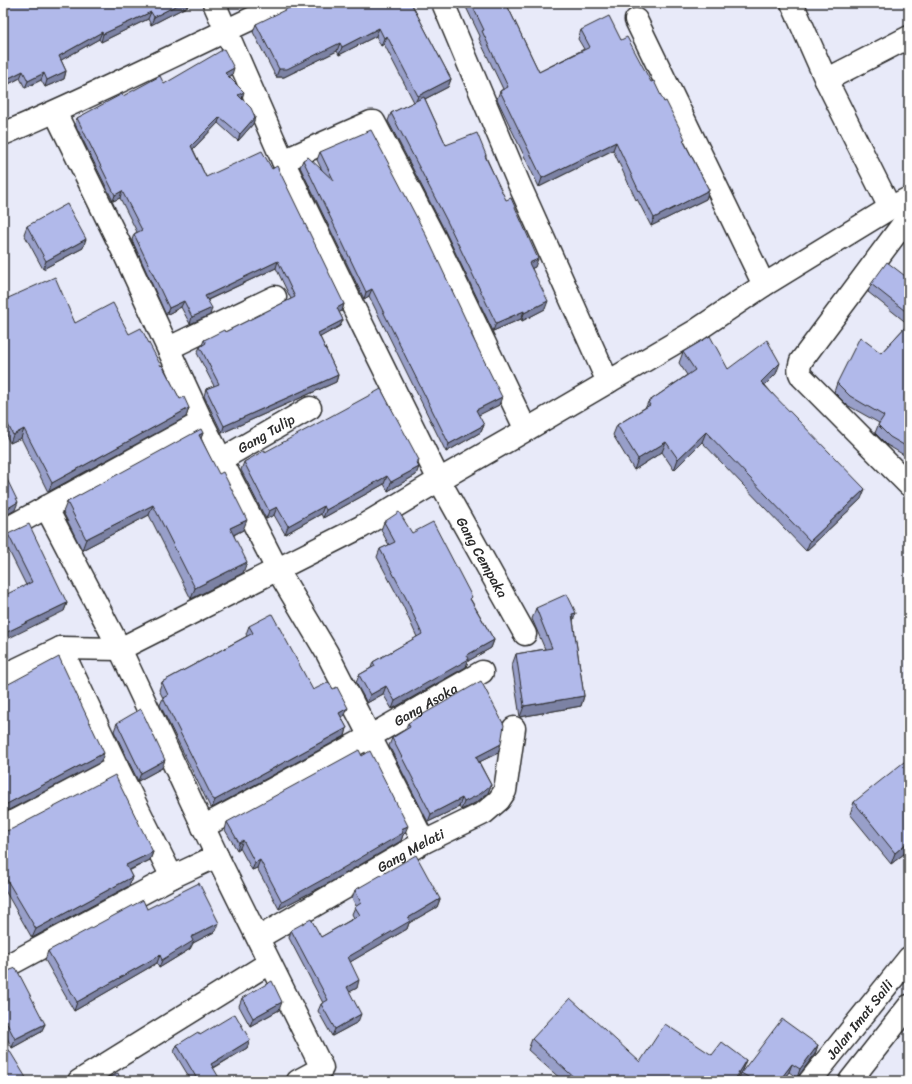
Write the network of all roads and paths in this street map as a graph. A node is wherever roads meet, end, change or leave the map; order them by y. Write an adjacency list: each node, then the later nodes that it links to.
1 (214, 3): 6 (street, Gang Cempaka)
2 (285, 3): 6 (street)
3 (443, 3): 16 (street)
4 (792, 3): 8 (street)
5 (636, 20): 13 (street)
6 (226, 30): 9 (street); 11 (street, Gang Cempaka)
7 (909, 37): 8 (street)
8 (826, 80): 12 (street)
9 (55, 112): 10 (street); 15 (street)
10 (3, 134)
11 (283, 161): 19 (street); 21 (street, Gang Cempaka)
12 (903, 207): 13 (street); 22 (street)
13 (764, 285): 16 (street)
14 (275, 297): 15 (street)
15 (169, 348): 18 (street)
16 (608, 382): 19 (street)
17 (310, 408): 20 (street, Gang Tulip)
18 (202, 422): 20 (street); 23 (street)
19 (526, 430): 21 (street)
20 (222, 459): 25 (street)
21 (439, 480): 25 (street); 26 (street, Gang Cempaka)
22 (909, 485)
23 (46, 507): 24 (street); 28 (street)
24 (3, 531)
25 (277, 569): 28 (street); 32 (street)
26 (525, 634)
27 (61, 648): 28 (street); 30 (street); 33 (street)
28 (120, 649): 35 (street)
29 (482, 672): 32 (street, Gang Asoka)
30 (3, 676)
31 (514, 728): 36 (street, Gang Melati)
32 (369, 737): 35 (street, Gang Asoka); 36 (street)
33 (117, 767): 34 (street); 38 (street)
34 (3, 827)
35 (203, 827): 37 (street)
36 (424, 842): 39 (street, Gang Melati)
37 (217, 856): 38 (street); 39 (street)
38 (172, 876): 42 (street)
39 (258, 938): 41 (street)
40 (909, 958): 47 (street, Jalan Imat Saili)
41 (269, 963): 44 (street); 45 (street)
42 (3, 968)
43 (909, 1006): 48 (street)
44 (325, 1075): 46 (street)
45 (79, 1081)
46 (298, 1081)
47 (810, 1081)
48 (850, 1081)

